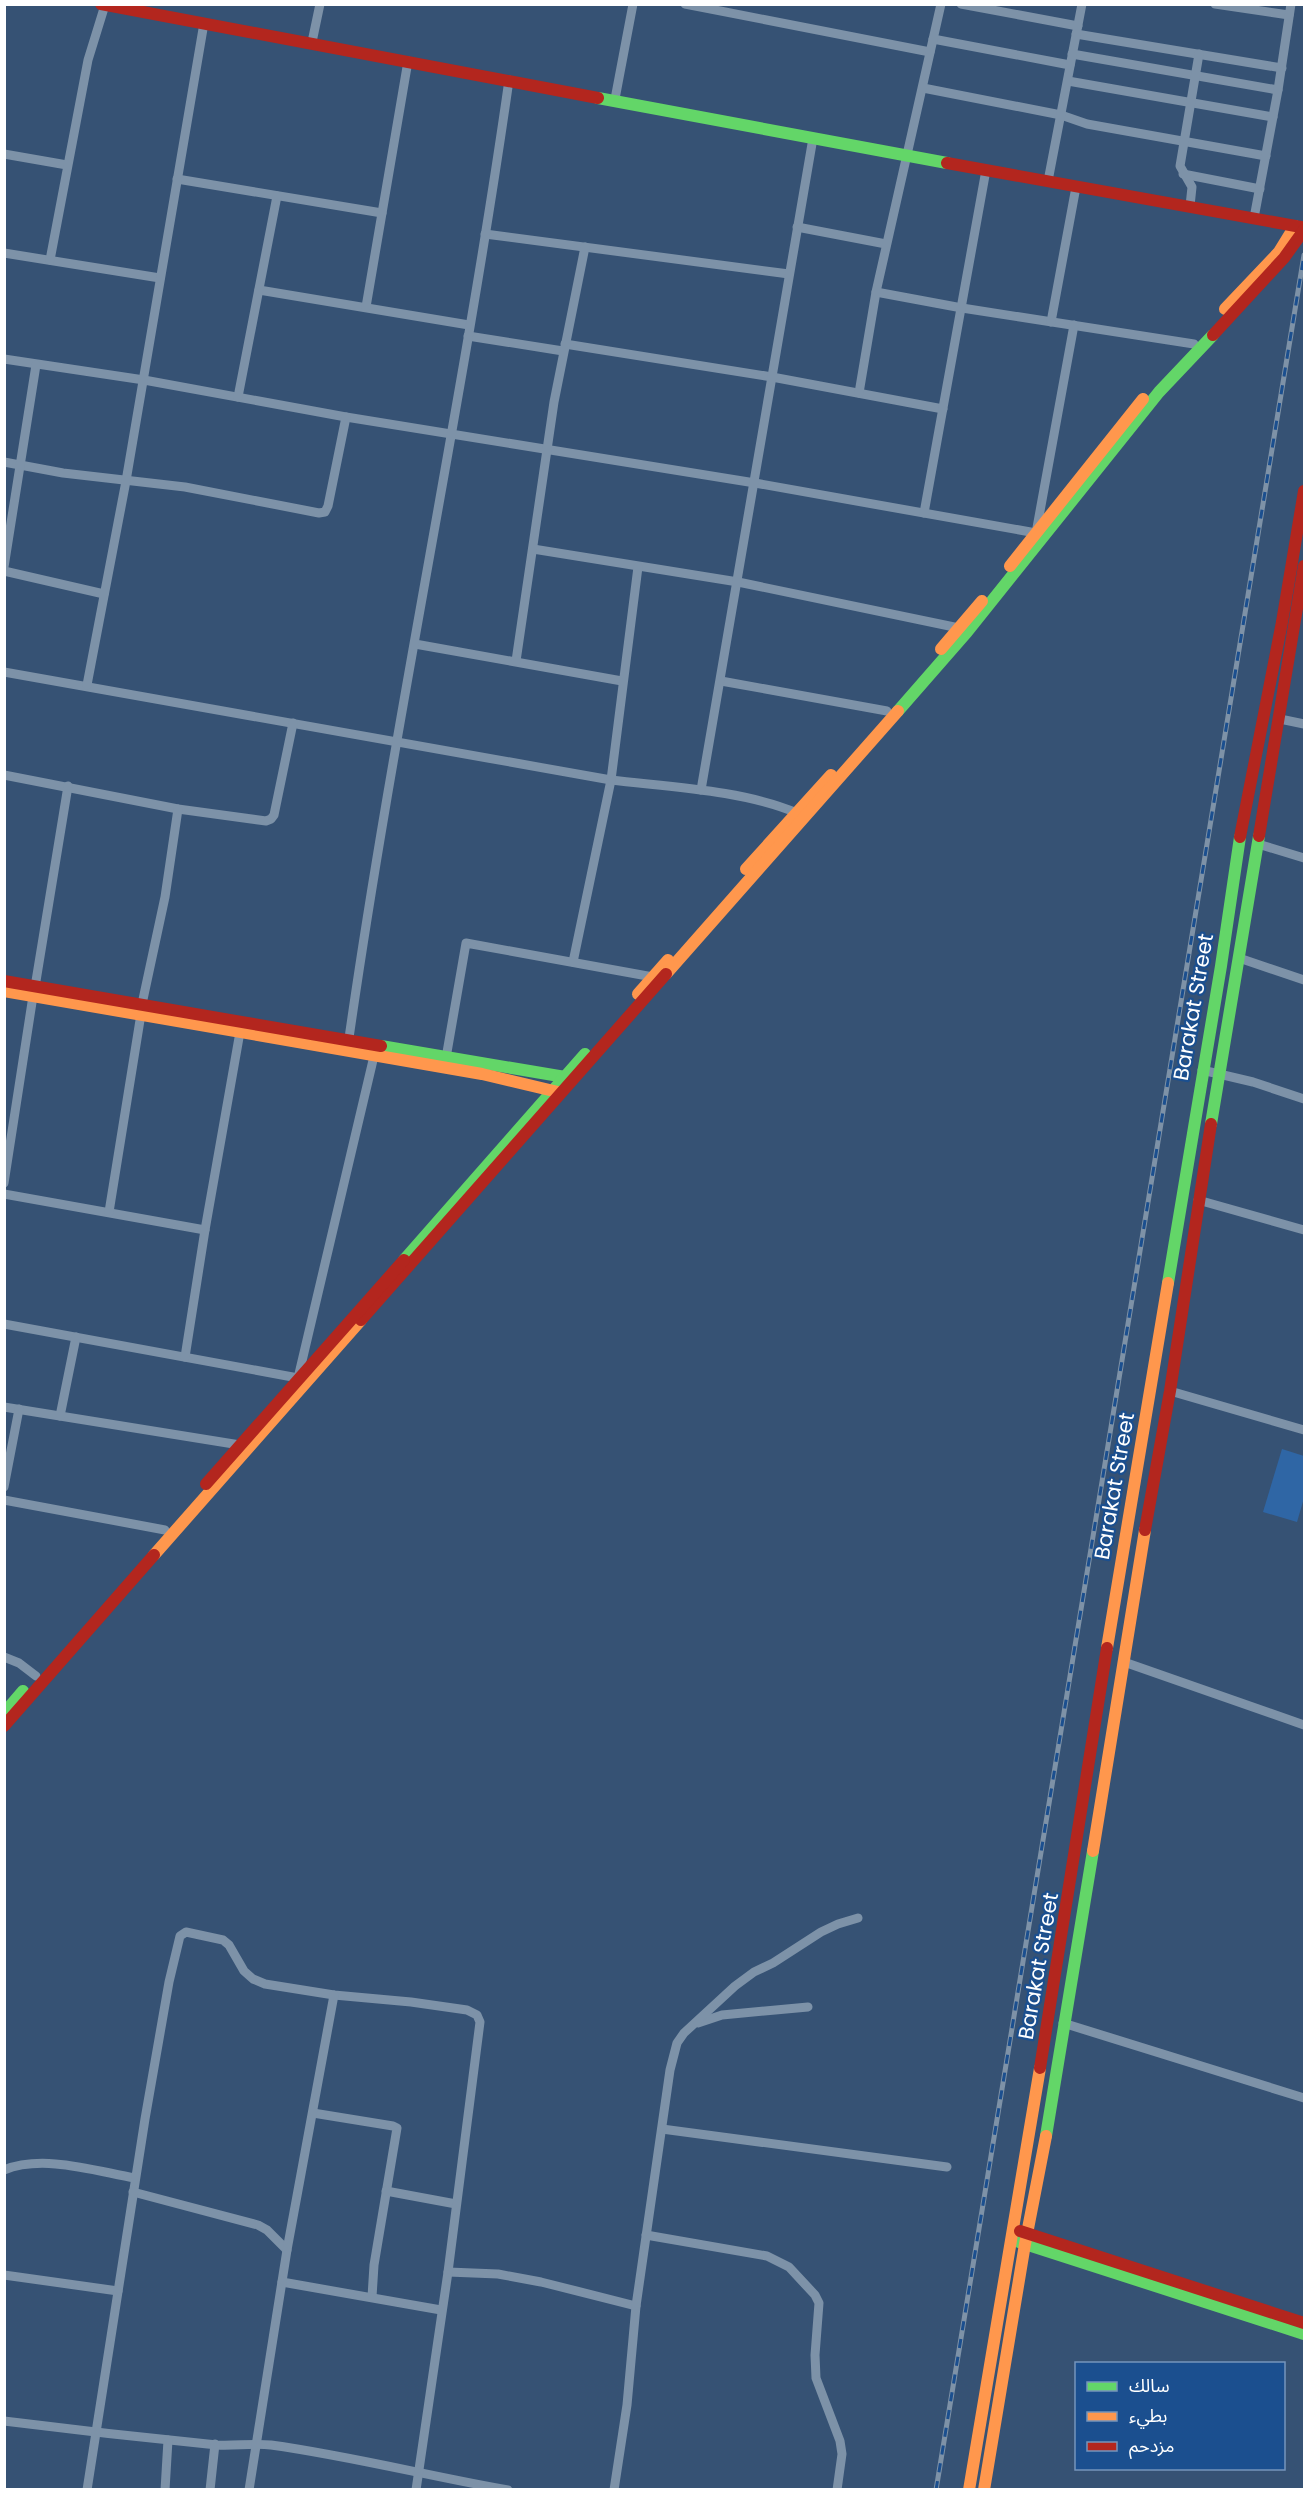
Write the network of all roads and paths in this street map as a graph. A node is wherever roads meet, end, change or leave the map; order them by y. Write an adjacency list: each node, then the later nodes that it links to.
1 (320, 4): 15 (street)
2 (633, 4): 27 (street)
3 (685, 4): 16 (street)
4 (941, 4): 14 (street)
5 (961, 4): 13 (street)
6 (1082, 4): 13 (street)
7 (1215, 4): 10 (street)
8 (1291, 4): 11 (street)
9 (103, 5): 12 (street); 36 (street)
10 (1256, 8): 11 (street)
11 (1289, 15): 21 (street)
12 (204, 22): 15 (street); 39 (street)
13 (1077, 30): 17 (street); 18 (street)
14 (933, 39): 16 (street); 20 (street)
15 (312, 42): 19 (street)
16 (930, 51): 25 (street)
17 (1072, 54): 20 (street); 22 (street)
18 (1199, 54): 21 (street); 22 (street)
19 (408, 61): 23 (street); 45 (street)
20 (1070, 65): 24 (street)
21 (1282, 68): 26 (street)
22 (1196, 74): 26 (street); 28 (street)
23 (509, 80): 27 (street); 49 (street)
24 (1068, 81): 28 (street); 29 (street)
25 (923, 88): 29 (street); 35 (street)
26 (1278, 90): 30 (street)
27 (615, 99): 31 (street)
28 (1191, 103): 30 (street); 32 (street)
29 (1061, 115): 32 (street); 40 (street)
30 (1273, 117): 34 (street)
31 (813, 138): 35 (street); 47 (street)
32 (1184, 141): 34 (street); 38 (street)
33 (4, 154): 36 (street)
34 (1266, 156): 42 (street)
35 (908, 157): 37 (street); 50 (street)
36 (67, 165): 53 (street)
37 (986, 170): 40 (street); 59 (street)
38 (1183, 174): 42 (street); 44 (street)
39 (177, 179): 43 (street); 55 (street)
40 (1048, 181): 41 (street)
41 (1076, 187): 44 (street); 60 (street)
42 (1260, 189): 46 (street)
43 (276, 196): 45 (street); 56 (street)
44 (1190, 206): 46 (street)
45 (382, 213): 58 (street)
46 (1254, 219): 48 (street)
47 (797, 227): 50 (street); 54 (street)
48 (1301, 228): 64 (street); 81 (street)
49 (485, 234): 51 (street); 61 (street)
50 (886, 244): 57 (street)
51 (585, 247): 54 (street); 65 (street)
52 (4, 253): 53 (street)
53 (50, 260): 55 (street)
54 (789, 274): 68 (street)
55 (160, 278): 69 (street)
56 (259, 290): 58 (street); 71 (street)
57 (876, 292): 59 (street); 70 (street)
58 (366, 307): 61 (street)
59 (962, 308): 60 (street); 72 (street)
60 (1051, 322): 62 (street)
61 (469, 325): 63 (street)
62 (1074, 326): 64 (street); 83 (street)
63 (468, 336): 65 (street); 74 (street)
64 (1194, 344): 81 (street)
65 (564, 348): 68 (street); 75 (street)
66 (4, 359): 67 (street)
67 (36, 365): 69 (street); 77 (street)
68 (772, 377): 70 (street); 79 (street)
69 (144, 380): 71 (street); 78 (street)
70 (859, 393): 72 (street)
71 (238, 397): 73 (street)
72 (943, 409): 82 (street)
73 (346, 417): 74 (street); 78 (street)
74 (451, 433): 75 (street); 92 (street)
75 (547, 448): 79 (street); 84 (street)
76 (4, 462): 77 (street)
77 (20, 465): 78 (street); 87 (street)
78 (126, 481): 89 (street)
79 (755, 483): 82 (street); 88 (street)
80 (1305, 491): 123 (street, Barakat Street)
81 (1068, 499): 83 (street); 125 (street)
82 (924, 513): 83 (street)
83 (1036, 532): 91 (street)
84 (533, 549): 86 (street); 93 (street)
85 (1305, 566): 90 (street, Barakat Street)
86 (638, 567): 88 (street); 95 (street)
87 (4, 569): 89 (street)
88 (738, 582): 91 (street); 96 (street)
89 (104, 594): 97 (street)
90 (1300, 623): 99 (street, Barakat Street)
91 (959, 628): 98 (street)
92 (415, 644): 93 (street); 102 (street)
93 (516, 661): 95 (street)
94 (4, 672): 97 (street)
95 (622, 681): 104 (street)
96 (721, 681): 98 (street); 106 (street)
97 (87, 686): 100 (street)
98 (887, 711): 108 (street)
99 (1280, 719): 101 (street); 109 (street, Barakat Street)
100 (293, 723): 102 (street); 107 (street)
101 (1305, 724)
102 (398, 742): 104 (street); 120 (street)
103 (4, 775): 105 (street)
104 (611, 780): 106 (street); 112 (street)
105 (68, 786): 107 (street); 117 (street)
106 (701, 790): 108 (street)
107 (178, 809): 118 (street)
108 (797, 813): 113 (street)
109 (1258, 844): 110 (street); 111 (street, Barakat Street)
110 (1305, 858)
111 (1239, 958): 114 (street); 124 (street, Barakat Street)
112 (573, 962): 113 (street); 122 (street)
113 (653, 977): 125 (street)
114 (1305, 980)
115 (4, 981): 117 (street)
116 (4, 991): 117 (street)
117 (34, 991): 118 (street); 128 (street)
118 (141, 1009): 119 (street); 120 (street); 131 (street)
119 (240, 1032): 120 (street); 132 (street)
120 (348, 1047): 121 (street); 122 (street)
121 (374, 1056): 126 (street); 137 (street)
122 (446, 1058): 125 (street)
123 (1202, 1070): 124 (street); 167 (street, Barakat Street)
124 (1219, 1074): 127 (street); 130 (street, Barakat Street)
125 (569, 1078): 126 (street)
126 (557, 1091): 137 (street); 152 (street)
127 (1305, 1099)
128 (4, 1183)
129 (4, 1194): 131 (street)
130 (1198, 1200): 133 (street); 138 (street, Barakat Street)
131 (109, 1212): 132 (street)
132 (205, 1230): 136 (street)
133 (1305, 1230)
134 (4, 1324): 135 (street)
135 (76, 1337): 136 (street); 141 (street)
136 (185, 1357): 137 (street)
137 (298, 1378): 143 (street)
138 (1170, 1391): 142 (street); 148 (street, Barakat Street)
139 (4, 1407): 140 (street)
140 (19, 1409): 141 (street); 144 (street)
141 (60, 1416): 143 (street)
142 (1305, 1430)
143 (240, 1445): 146 (street)
144 (4, 1487)
145 (4, 1500): 146 (street)
146 (165, 1530): 149 (street)
147 (4, 1657): 149 (street)
148 (1124, 1662): 151 (street); 156 (street, Barakat Street)
149 (36, 1676): 150 (street)
150 (4, 1713)
151 (1305, 1725)
152 (4, 1726)
153 (858, 1918): 157 (street)
154 (334, 1995): 159 (street); 163 (street); 166 (street)
155 (808, 2007): 157 (street)
156 (1063, 2023): 158 (street); 169 (street, Barakat Street)
157 (693, 2026): 160 (street)
158 (1305, 2098)
159 (313, 2113): 164 (street); 170 (street)
160 (662, 2129): 161 (street); 168 (street)
161 (947, 2168)
162 (4, 2169): 163 (street)
163 (135, 2178): 165 (street)
164 (386, 2191): 166 (street); 175 (street)
165 (133, 2192): 170 (street); 174 (street)
166 (456, 2204): 171 (street)
167 (1013, 2234): 169 (street); 194 (street, Barakat Street)
168 (646, 2235): 176 (street); 193 (street)
169 (1026, 2239): 178 (street); 179 (street); 195 (street, Barakat Street)
170 (287, 2250): 173 (street)
171 (448, 2272): 176 (street); 177 (street)
172 (4, 2275): 174 (street)
173 (282, 2282): 175 (street); 184 (street)
174 (118, 2291): 181 (street)
175 (372, 2297): 177 (street)
176 (636, 2306): 192 (street)
177 (441, 2310): 185 (street)
178 (1305, 2323)
179 (1305, 2334)
180 (4, 2421): 181 (street)
181 (96, 2433): 182 (street); 186 (street)
182 (168, 2440): 183 (street); 187 (street)
183 (215, 2444): 184 (street); 188 (street)
184 (255, 2444): 185 (street); 189 (street)
185 (417, 2470): 190 (street); 191 (street)
186 (87, 2490)
187 (165, 2490)
188 (210, 2490)
189 (249, 2490)
190 (416, 2490)
191 (508, 2490)
192 (614, 2490)
193 (837, 2490)
194 (969, 2490)
195 (984, 2490)

